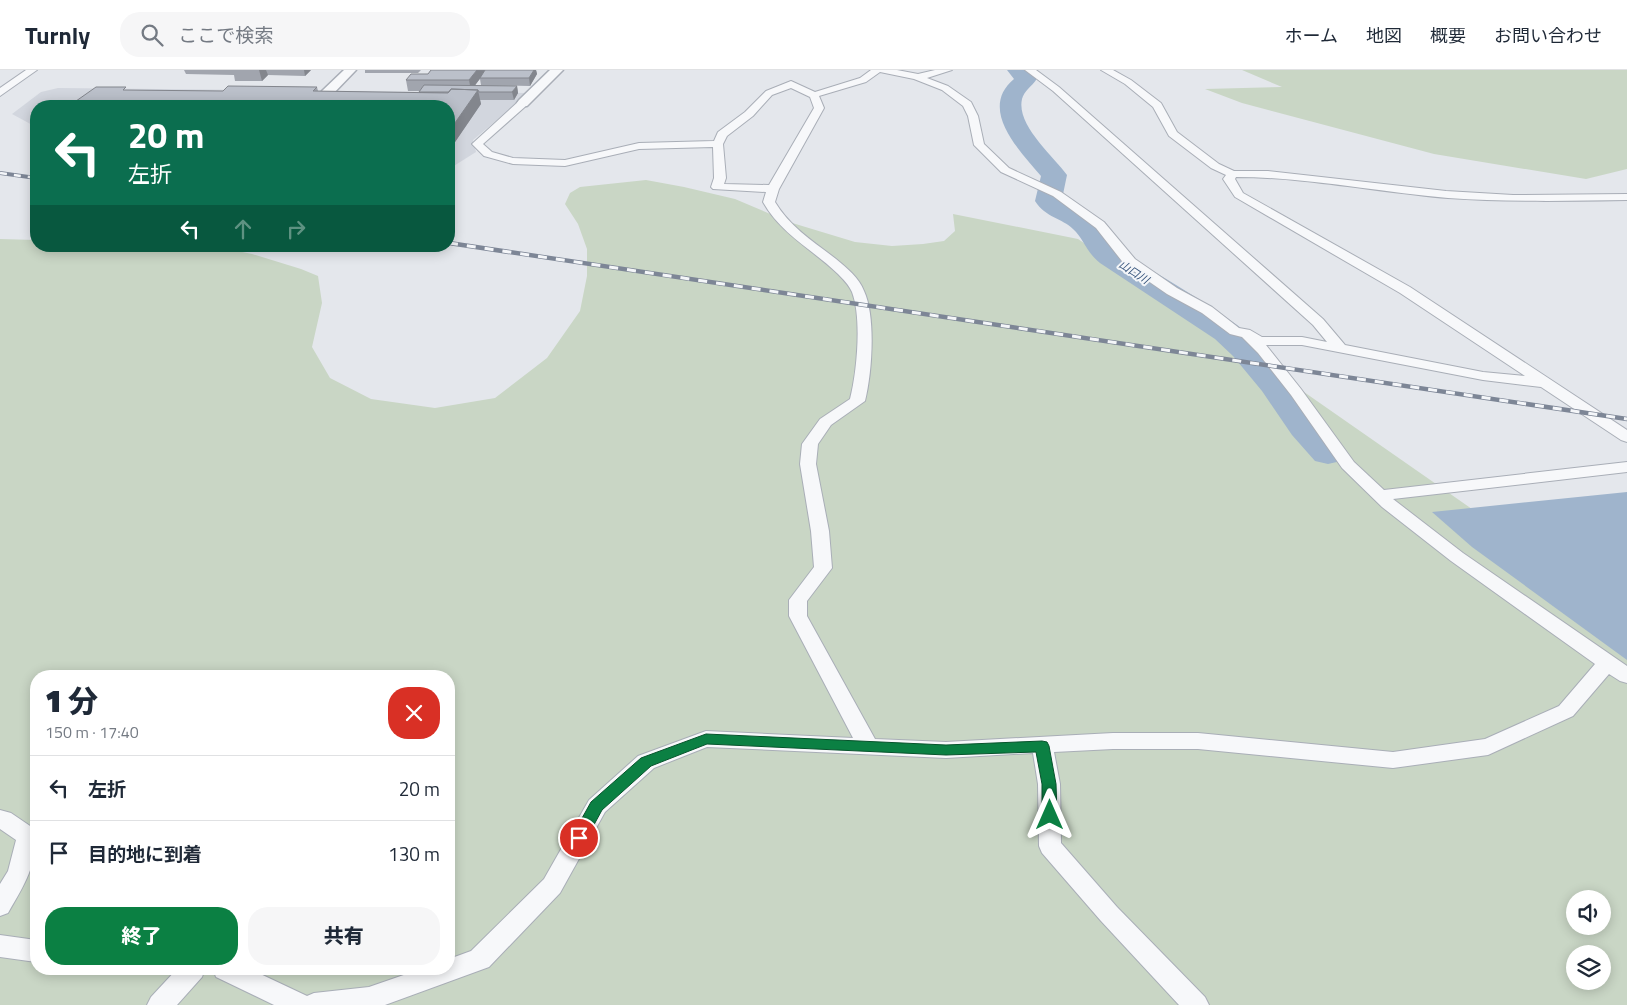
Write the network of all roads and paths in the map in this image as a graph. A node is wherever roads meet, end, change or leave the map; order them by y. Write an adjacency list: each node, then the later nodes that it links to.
1 (32, 70): 10 (street)
2 (350, 70): 11 (street)
3 (557, 70): 13 (street)
4 (877, 70): 12 (street)
5 (884, 70): 9 (street)
6 (948, 70): 9 (street)
7 (1030, 70): 19 (street)
8 (1106, 70): 15 (street)
9 (917, 77): 18 (street)
10 (0, 93)
11 (326, 94)
12 (814, 95): 14 (street); 16 (street)
13 (523, 103): 14 (street)
14 (718, 144): 16 (street)
15 (1232, 174): 17 (street); 20 (street)
16 (773, 189): 26 (street)
17 (1627, 197)
18 (1245, 333): 19 (street); 23 (street)
19 (1339, 347): 20 (street)
20 (1548, 383): 21 (street)
21 (1627, 437)
22 (1627, 467): 23 (street)
23 (1380, 495): 24 (street)
24 (1608, 662): 25 (street); 27 (street)
25 (1627, 676)
26 (868, 746): 27 (street); 32 (street)
27 (1042, 746): 39 (street)
28 (0, 819): 29 (street)
29 (0, 906)
30 (0, 946): 31 (street)
31 (30, 950)
32 (455, 968)
33 (188, 975): 36 (street)
34 (238, 975): 37 (street)
35 (434, 975): 38 (street)
36 (160, 1005)
37 (300, 1005)
38 (314, 1005)
39 (1196, 1005)

